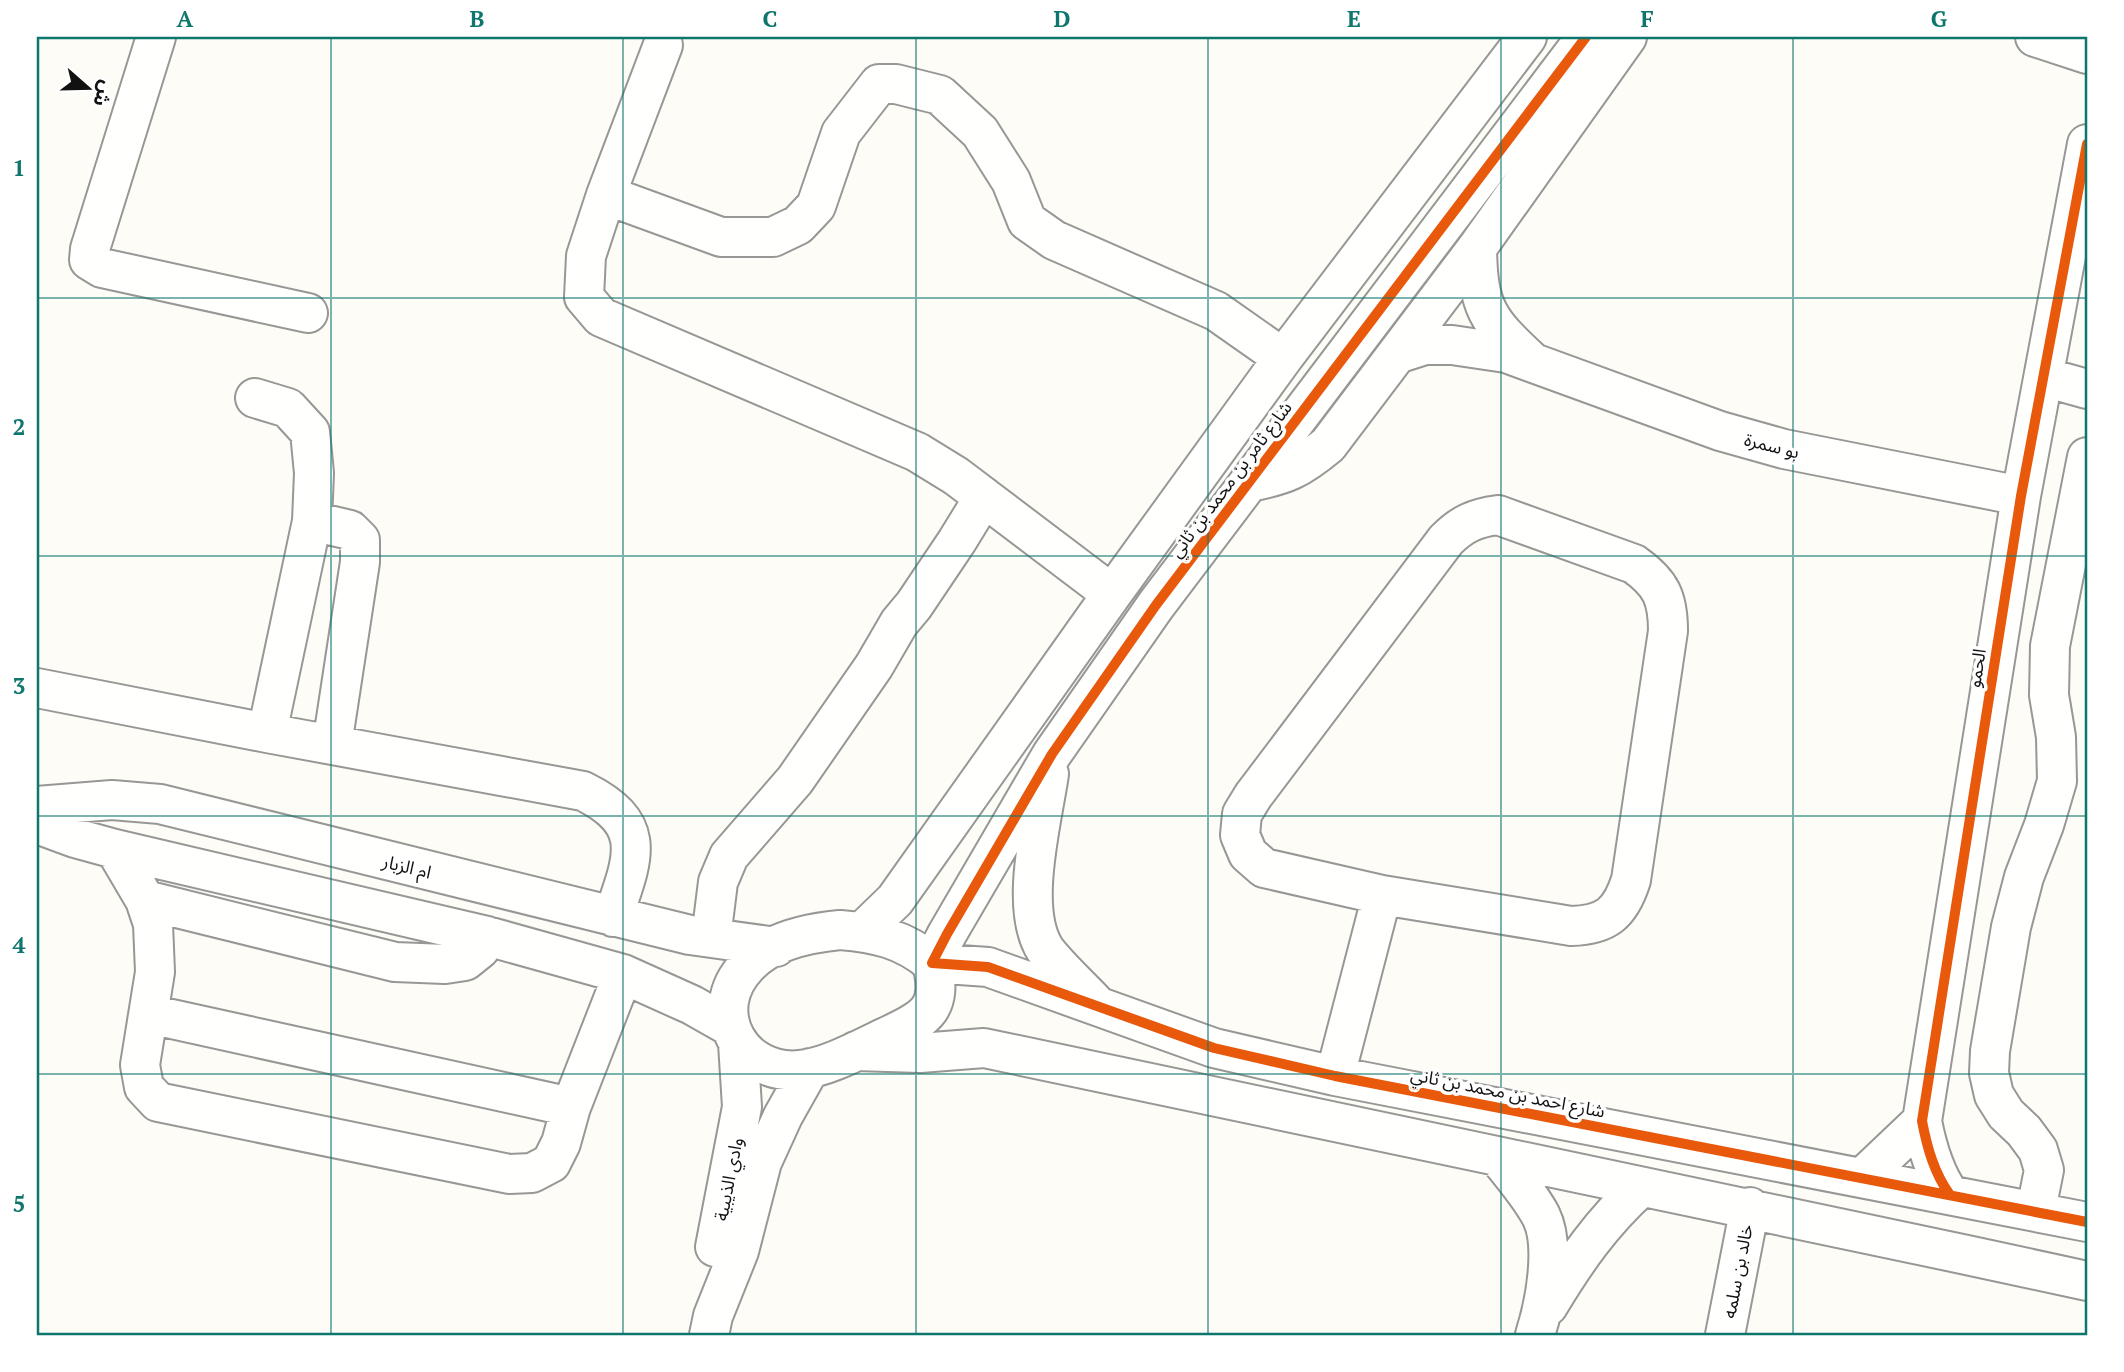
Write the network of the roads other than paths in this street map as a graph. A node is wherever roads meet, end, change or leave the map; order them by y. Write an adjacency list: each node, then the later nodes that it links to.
1 (156, 37): 11 (street)
2 (1527, 37): 13 (street, شارع ثامر بن محمد بن ثاني)
3 (1586, 37): 19 (street, شارع ثامر بن محمد بن ثاني)
4 (1627, 37): 10 (street)
5 (2035, 37): 7 (street)
6 (663, 46): 9 (street)
7 (2087, 54)
8 (2087, 144): 15 (street, الحمو)
9 (606, 195): 13 (street); 21 (street)
10 (1477, 248): 12 (street); 14 (street, بو سمرة)
11 (308, 313)
12 (1397, 354): 14 (street, بو سمرة); 19 (street)
13 (1283, 358): 25 (street, شارع ثامر بن محمد بن ثاني)
14 (1532, 362): 20 (street, بو سمرة)
15 (2044, 377): 16 (street); 20 (street, الحمو)
16 (2087, 389)
17 (255, 398): 22 (street)
18 (2087, 457): 30 (street)
19 (1249, 482): 29 (street, شارع ثامر بن محمد بن ثاني)
20 (2021, 496): 50 (street, الحمو)
21 (984, 497): 25 (street); 39 (street)
22 (313, 522): 23 (street); 24 (street)
23 (300, 579): 24 (street); 27 (street)
24 (356, 589): 28 (street)
25 (1112, 594): 37 (street, شارع ثامر بن محمد بن ثاني)
26 (37, 688): 27 (street)
27 (267, 733): 28 (street)
28 (332, 745): 36 (street)
29 (1052, 754): 41 (street, شارع ثامر بن محمد بن ثاني); 43 (street)
30 (2072, 784): 56 (street)
31 (37, 806): 36 (street, ام الزبار)
32 (37, 824): 33 (street)
33 (115, 849): 35 (street); 38 (street)
34 (1382, 895): 34 (street); 48 (street)
35 (145, 900): 38 (street); 44 (street)
36 (614, 917): 39 (street, ام الزبار)
37 (863, 932): 40 (street); 41 (street)
38 (487, 936): 42 (street)
39 (712, 939): 40 (street, ام الزبار)
40 (776, 947): 45 (street)
41 (932, 963): 43 (street, شارع احمد بن محمد بن ثاني); 46 (street)
42 (623, 974): 45 (street); 49 (street)
43 (1098, 1007): 48 (street, شارع احمد بن محمد بن ثاني)
44 (149, 1014): 49 (street); 49 (street)
45 (733, 1034): 47 (street); 59 (street, وادي الذيبية)
46 (856, 1051): 47 (street); 51 (street)
47 (810, 1068): 59 (street, وادي الذيبية)
48 (1335, 1076): 52 (street, شارع احمد بن محمد بن ثاني)
49 (571, 1107)
50 (1922, 1121): 52 (street); 54 (street, الحمو)
51 (1499, 1158): 53 (street); 60 (street)
52 (1863, 1177): 54 (street, شارع احمد بن محمد بن ثاني)
53 (1641, 1187): 55 (street); 60 (street)
54 (1950, 1195): 56 (street, شارع احمد بن محمد بن ثاني)
55 (1750, 1208): 58 (street); 61 (street, خالد بن سلمه)
56 (2036, 1210): 57 (street, شارع احمد بن محمد بن ثاني)
57 (2087, 1222)
58 (2087, 1281)
59 (711, 1325)
60 (1538, 1328)
61 (1725, 1335)

